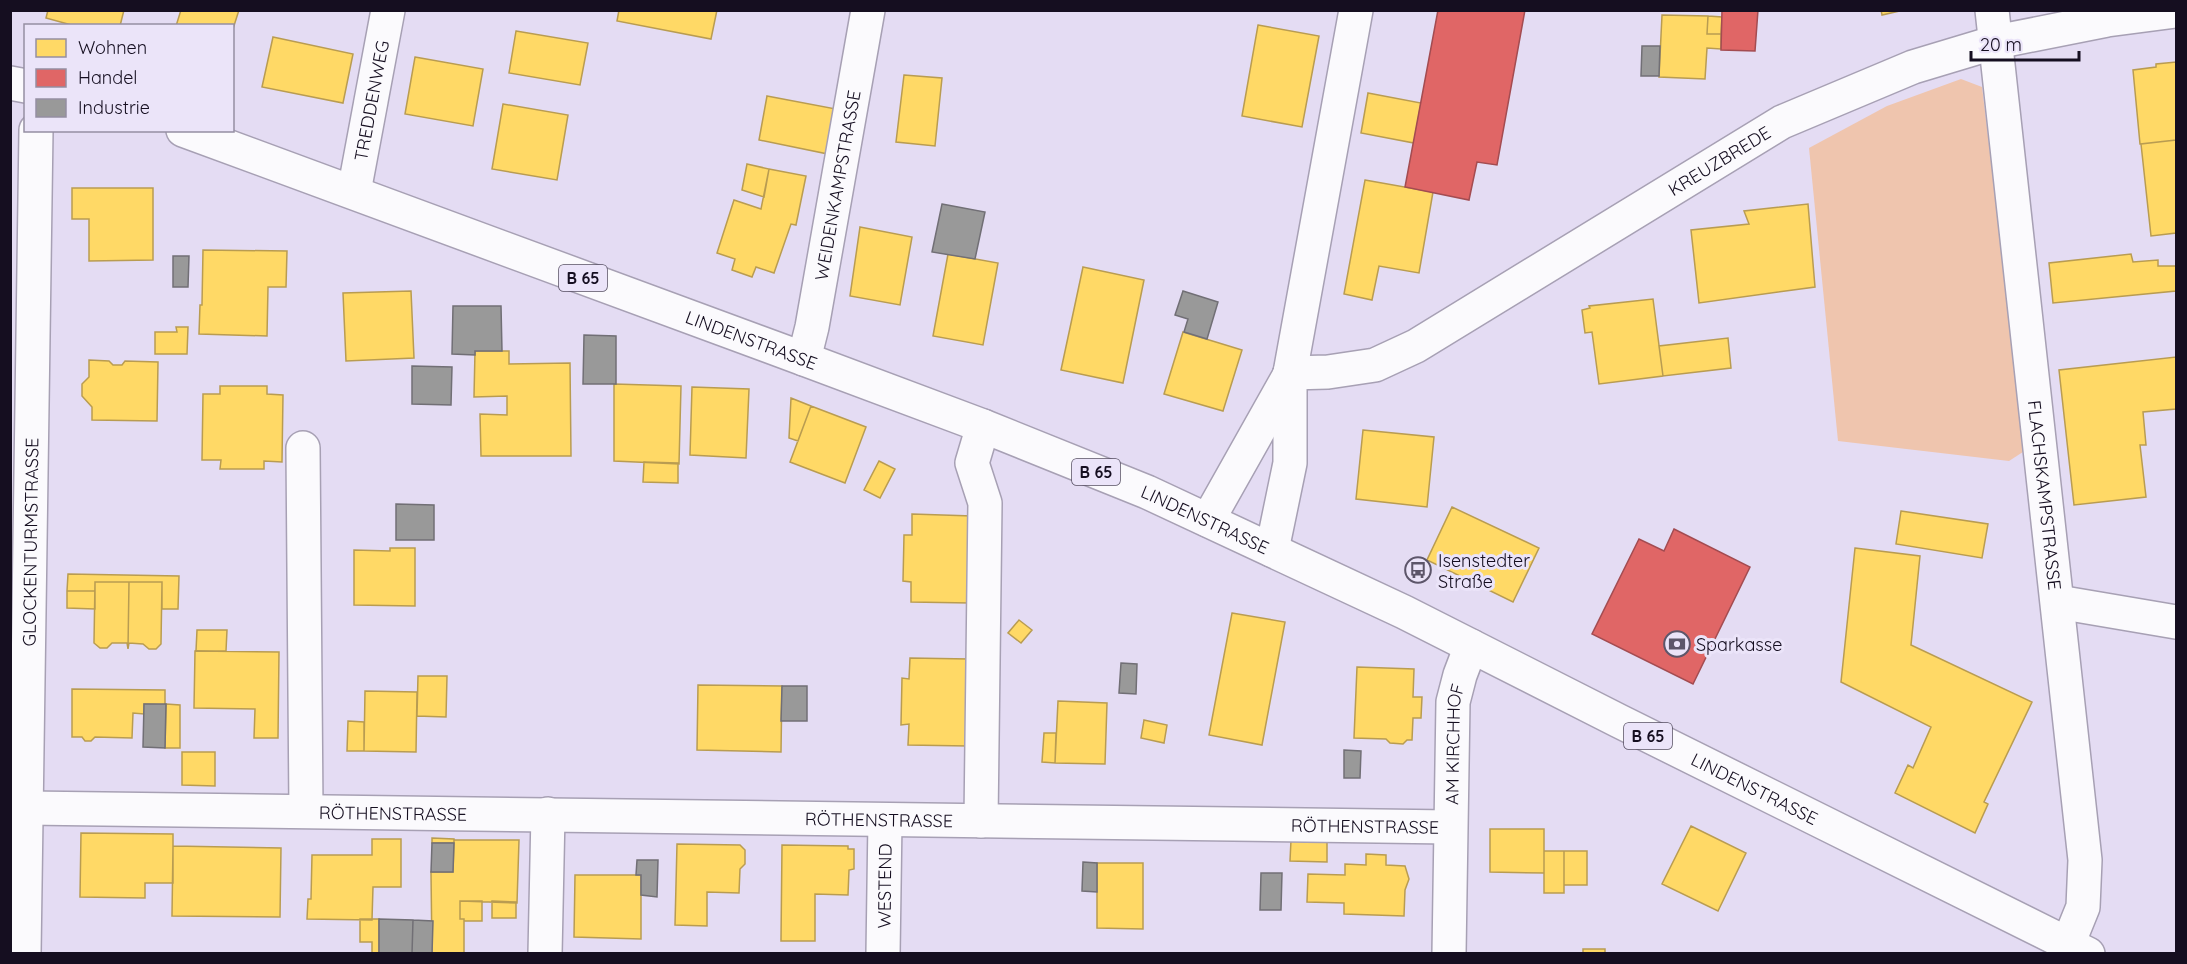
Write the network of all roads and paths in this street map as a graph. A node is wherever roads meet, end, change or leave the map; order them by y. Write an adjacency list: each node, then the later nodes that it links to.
1 (388, 10): 8 (street, TREDDENWEG)
2 (868, 10): 9 (street, WEIDENKAMPSTRASSE)
3 (1356, 10): 10 (street)
4 (2176, 11): 5 (street, KREUZBREDE)
5 (1994, 26): 10 (street, KREUZBREDE); 15 (street, FLACHSKAMPSTRASSE)
6 (36, 132): 18 (street, GLOCKENTURMSTRASSE)
7 (189, 132): 8 (street, LINDENSTRASSE / B 65)
8 (354, 192): 9 (street, LINDENSTRASSE / B 65)
9 (804, 359): 11 (street, LINDENSTRASSE / B 65)
10 (1290, 373): 13 (street); 14 (street)
11 (983, 426): 13 (street, LINDENSTRASSE / B 65); 22 (street)
12 (303, 448): 19 (street, RÖTHENSTRASSE)
13 (1208, 520): 14 (street, LINDENSTRASSE / B 65)
14 (1272, 550): 17 (street, LINDENSTRASSE / B 65)
15 (2058, 602): 16 (street); 24 (street, FLACHSKAMPSTRASSE)
16 (2176, 622)
17 (1471, 646): 23 (street, AM KIRCHHOF); 24 (street, LINDENSTRASSE / B 65)
18 (27, 808): 19 (street, RÖTHENSTRASSE); 25 (street, GLOCKENTURMSTRASSE)
19 (306, 811): 20 (street, RÖTHENSTRASSE)
20 (548, 814): 21 (street, RÖTHENSTRASSE); 26 (street)
21 (885, 820): 22 (street, RÖTHENSTRASSE); 27 (street, WESTEND)
22 (981, 821): 23 (street, RÖTHENSTRASSE)
23 (1450, 827): 28 (street, AM KIRCHHOF)
24 (2078, 949)
25 (24, 954)
26 (545, 954)
27 (883, 954)
28 (1449, 954)

